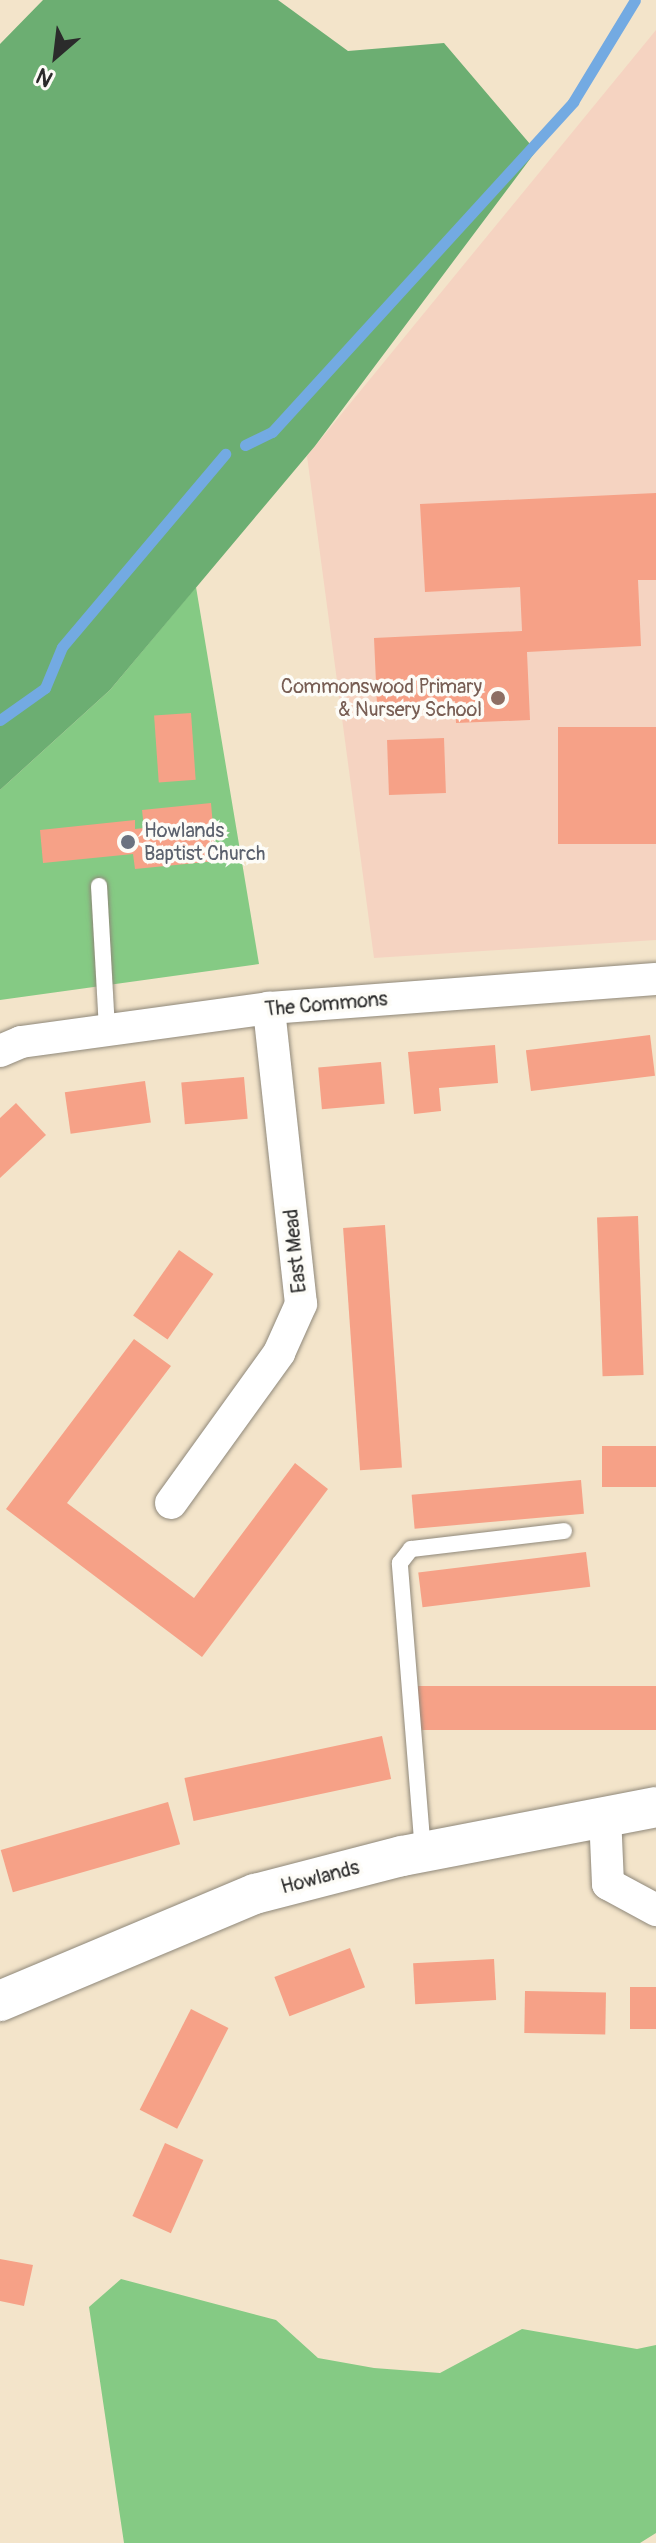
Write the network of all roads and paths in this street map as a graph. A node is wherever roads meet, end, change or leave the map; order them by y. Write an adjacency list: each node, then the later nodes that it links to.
1 (99, 886): 4 (lane)
2 (656, 979): 3 (street, The Commons)
3 (269, 1008): 4 (street, The Commons); 6 (street, East Mead)
4 (107, 1030): 5 (street, The Commons)
5 (0, 1051)
6 (171, 1503)
7 (564, 1531): 10 (lane)
8 (656, 1807): 9 (street, Howlands)
9 (605, 1815): 10 (street, Howlands); 11 (street)
10 (423, 1852): 12 (street, Howlands)
11 (656, 1910)
12 (0, 2001)

